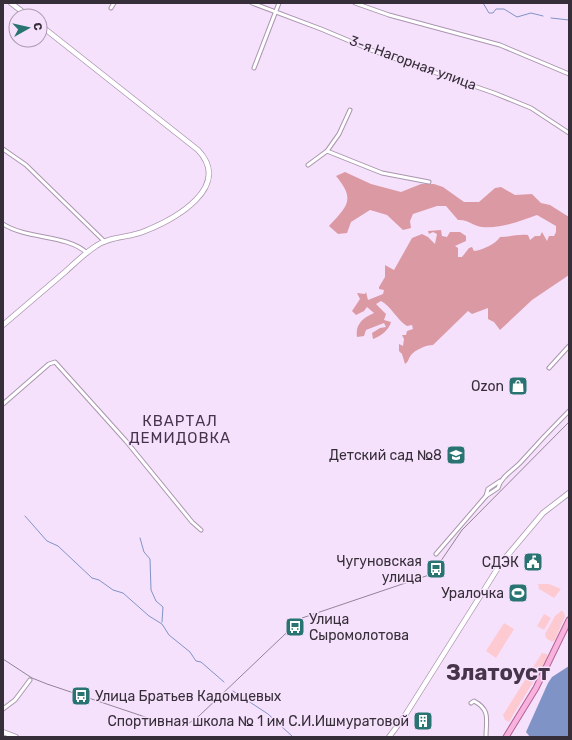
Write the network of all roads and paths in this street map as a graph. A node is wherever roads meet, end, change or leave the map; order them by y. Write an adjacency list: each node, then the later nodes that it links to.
1 (114, 3): 5 (street)
2 (252, 3): 6 (street, 3-я Нагорная улица)
3 (279, 3): 6 (street)
4 (355, 3): 9 (street)
5 (111, 8)
6 (276, 12): 8 (street); 11 (street, 3-я Нагорная улица)
7 (48, 31): 17 (main road)
8 (254, 68)
9 (569, 74)
10 (350, 110): 13 (street)
11 (569, 133)
12 (3, 149): 17 (street)
13 (328, 151): 14 (street); 15 (street)
14 (308, 166)
15 (429, 182)
16 (3, 224): 18 (street)
17 (104, 241): 18 (main road)
18 (87, 253): 19 (main road)
19 (3, 325)
20 (569, 346): 21 (street)
21 (549, 368)
22 (3, 404): 25 (street)
23 (569, 411): 26 (street)
24 (569, 493): 33 (main road)
25 (201, 530)
26 (436, 554)
27 (569, 620): 35 (main road)
28 (30, 680): 30 (street)
29 (471, 703): 34 (street)
30 (3, 709)
31 (3, 732): 32 (main road)
32 (16, 737)
33 (389, 737)
34 (486, 737)
35 (506, 737)

